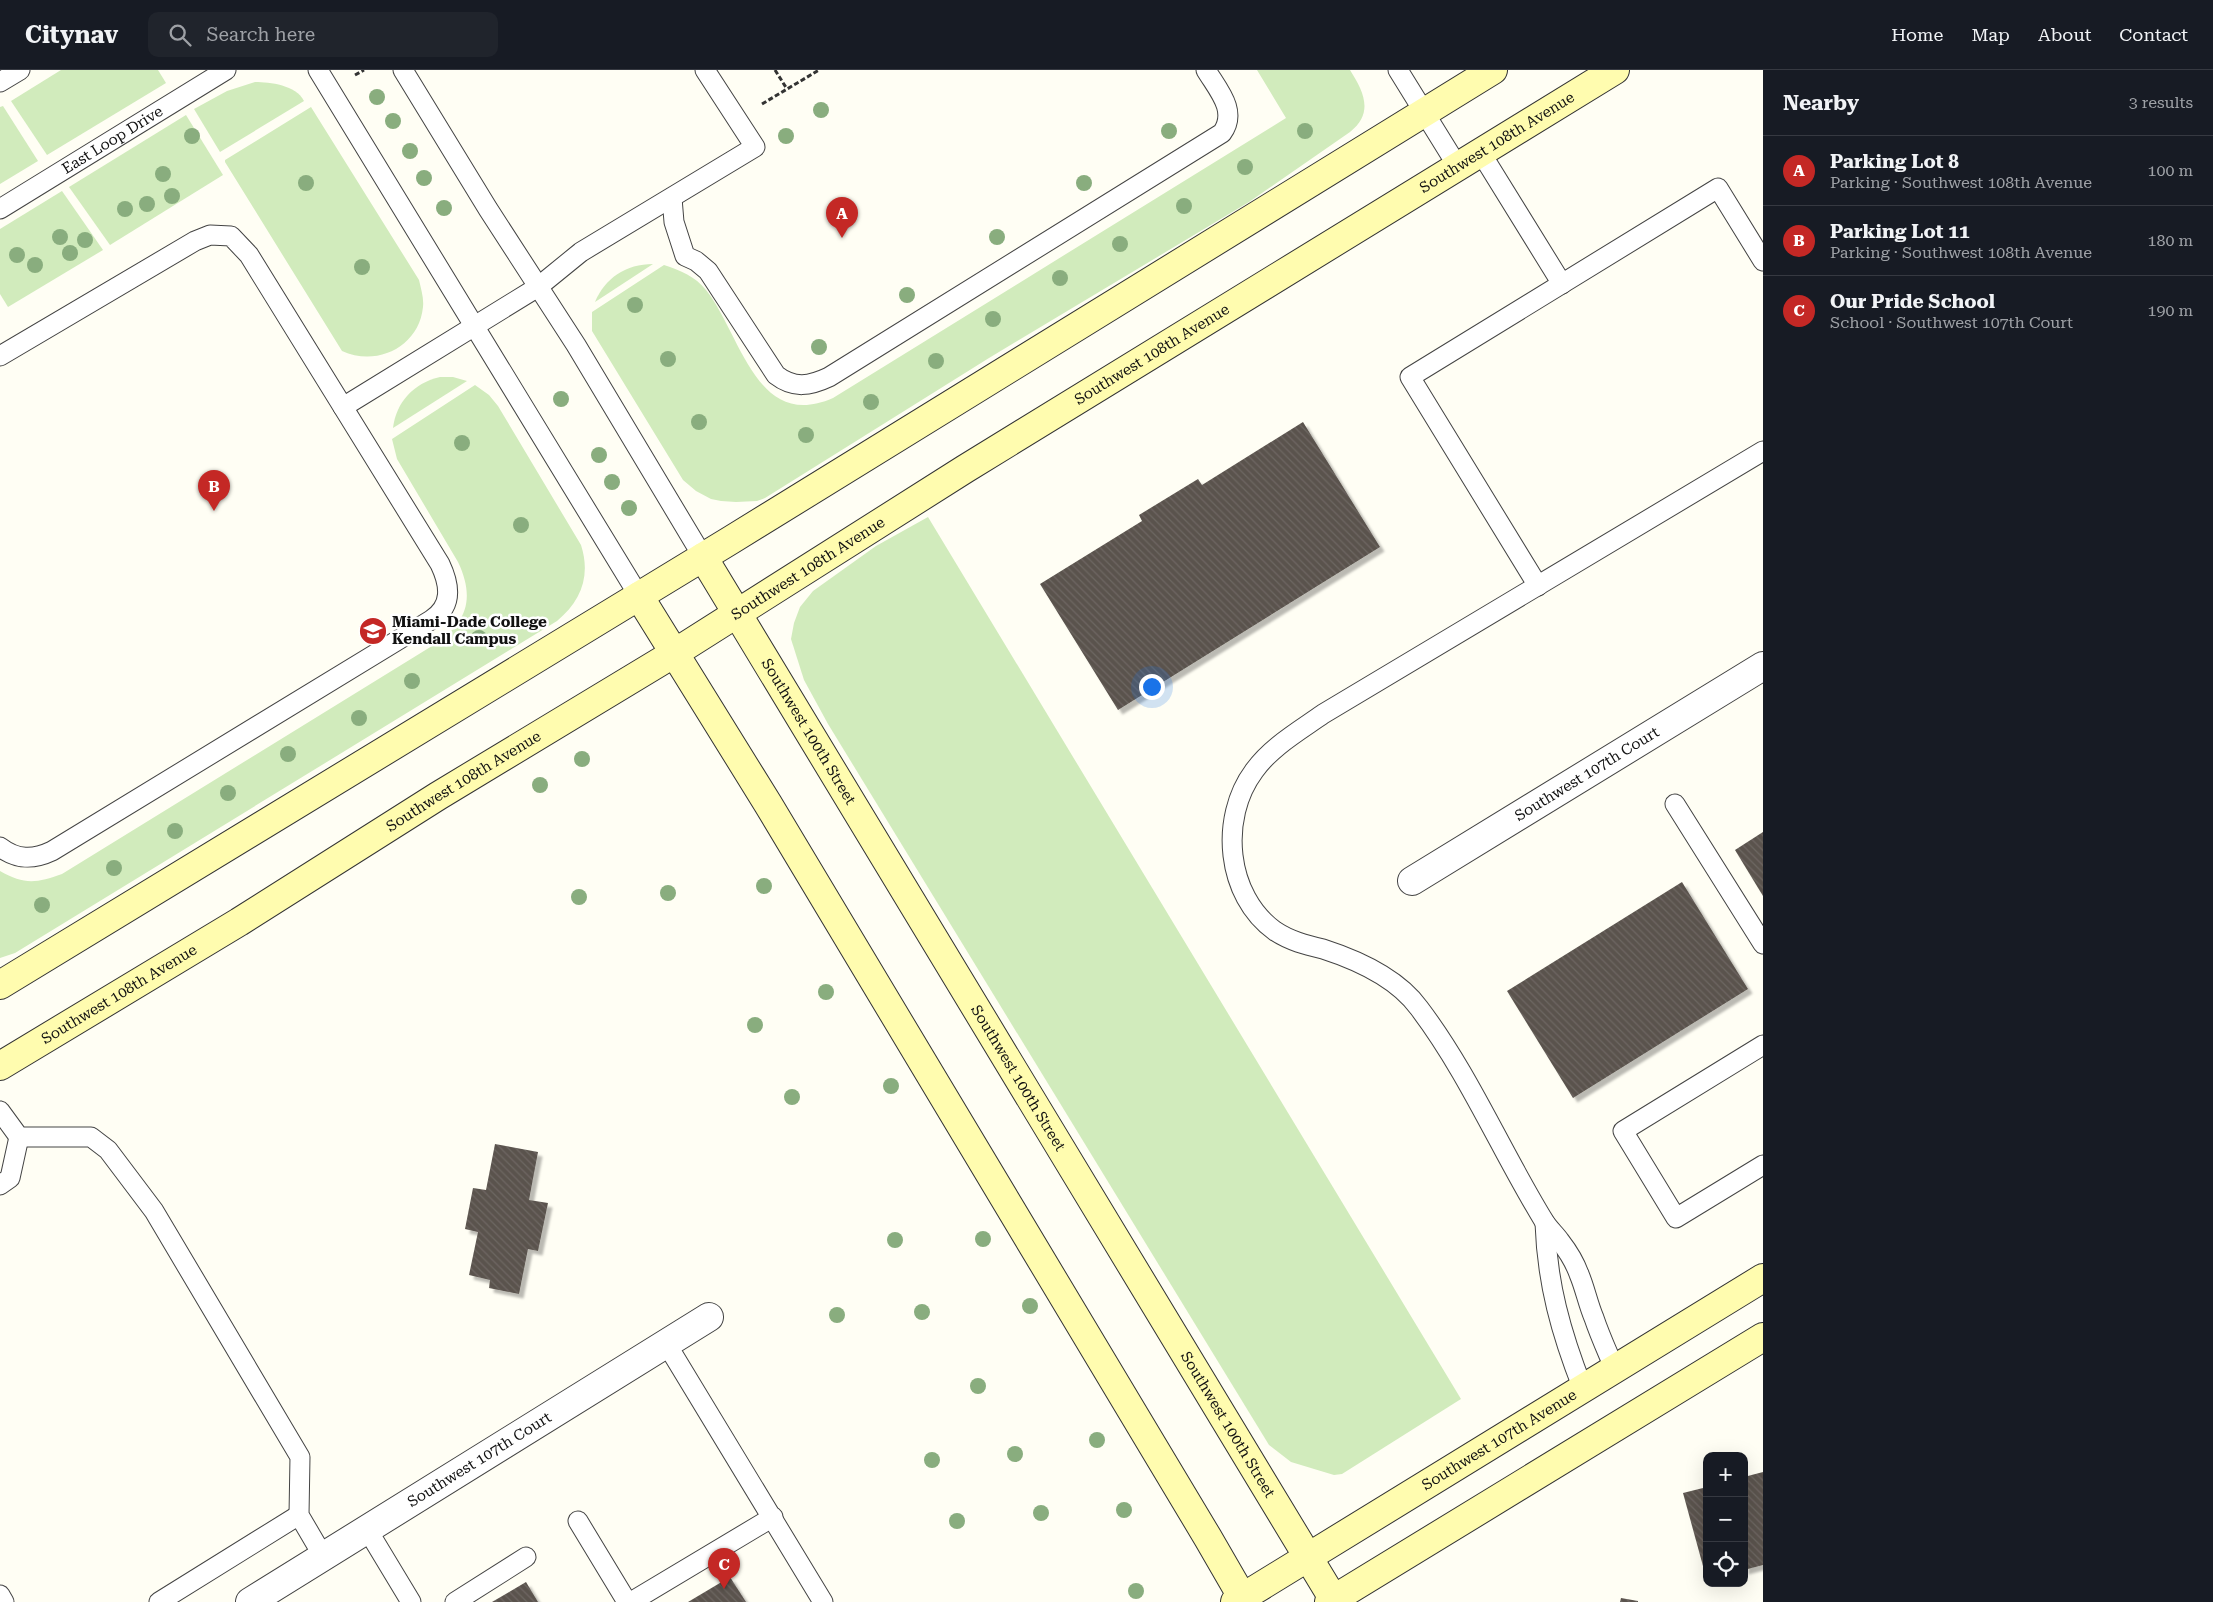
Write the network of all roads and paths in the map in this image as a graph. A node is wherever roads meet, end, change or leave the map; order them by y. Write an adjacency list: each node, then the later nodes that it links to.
1 (20, 70): 14 (lane)
2 (226, 70): 20 (lane, East Loop Drive)
3 (318, 70): 24 (lane)
4 (364, 70): 13 (path)
5 (403, 70): 23 (lane)
6 (705, 70): 19 (lane)
7 (775, 70): 15 (path)
8 (819, 70): 15 (path)
9 (1206, 70): 19 (lane)
10 (1398, 70): 17 (lane)
11 (1493, 70): 17 (street)
12 (1616, 70): 18 (street, Southwest 108th Avenue)
13 (355, 75)
14 (0, 82)
15 (787, 89): 16 (path)
16 (755, 108)
17 (1424, 112): 18 (lane); 28 (street)
18 (1469, 160): 22 (lane); 31 (street, Southwest 108th Avenue)
19 (672, 198): 23 (lane)
20 (0, 209)
21 (1763, 261): 22 (lane)
22 (1562, 284): 29 (lane)
23 (538, 287): 24 (lane); 28 (lane)
24 (475, 327): 26 (lane); 30 (lane)
25 (0, 356): 26 (lane)
26 (343, 407): 35 (lane)
27 (1763, 451): 29 (lane)
28 (703, 557): 30 (street); 31 (street, Southwest 100th Street)
29 (1538, 586): 45 (lane)
30 (639, 596): 32 (street); 38 (street)
31 (737, 614): 32 (street, Southwest 108th Avenue); 57 (street, Southwest 100th Street)
32 (673, 654): 40 (street, Southwest 108th Avenue); 60 (street)
33 (1763, 666): 36 (street, Southwest 107th Court)
34 (1675, 804): 37 (lane)
35 (0, 847)
36 (1412, 881)
37 (1763, 944)
38 (0, 985)
39 (1763, 1045): 43 (lane)
40 (0, 1066)
41 (0, 1111): 42 (lane)
42 (19, 1136): 44 (lane); 52 (lane)
43 (1763, 1165)
44 (0, 1184)
45 (1545, 1223): 50 (lane); 51 (lane)
46 (1763, 1278): 50 (street, Southwest 107th Avenue)
47 (709, 1317): 49 (street, Southwest 107th Court)
48 (1763, 1337): 61 (street)
49 (666, 1343): 53 (lane); 55 (street, Southwest 107th Court)
50 (1615, 1370): 51 (street, Southwest 107th Avenue)
51 (1583, 1389): 57 (street, Southwest 107th Avenue)
52 (299, 1515): 56 (lane); 63 (lane)
53 (773, 1518): 67 (lane); 68 (lane)
54 (578, 1521): 67 (lane)
55 (366, 1529): 56 (street, Southwest 107th Court); 65 (lane)
56 (323, 1556): 64 (street, Southwest 107th Court)
57 (1308, 1556): 60 (street, Southwest 107th Avenue); 61 (street, Southwest 100th Street)
58 (526, 1557): 66 (lane)
59 (0, 1595): 62 (lane)
60 (1240, 1601)
61 (1332, 1601)
62 (4, 1602)
63 (158, 1602)
64 (250, 1602)
65 (411, 1602)
66 (455, 1602)
67 (629, 1602)
68 (823, 1602)

